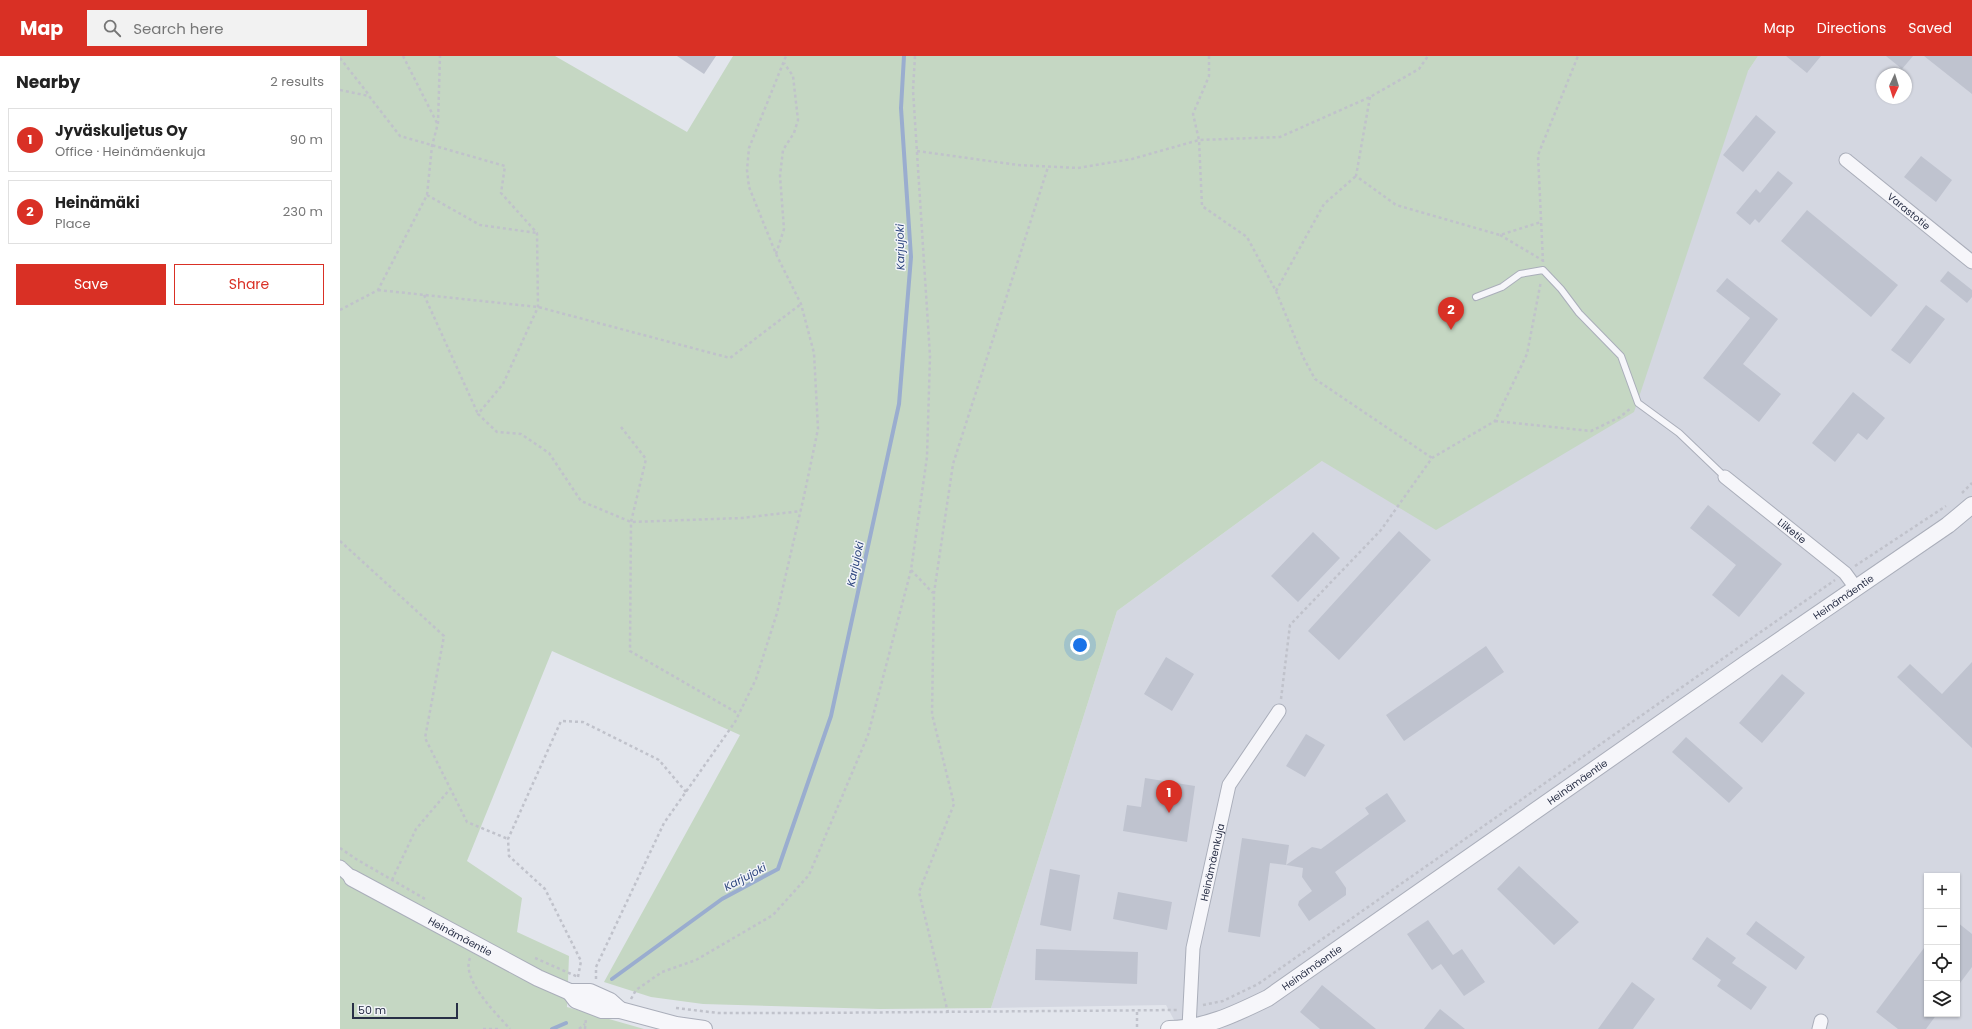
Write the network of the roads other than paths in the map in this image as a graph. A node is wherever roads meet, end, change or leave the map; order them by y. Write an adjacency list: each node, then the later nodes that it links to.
1 (1846, 160): 2 (street, Varastotie)
2 (1972, 262)
3 (1476, 297): 4 (lane)
4 (1725, 477): 6 (street, Liiketie)
5 (1972, 505): 6 (street, Heinämäentie)
6 (1856, 588): 10 (street, Heinämäentie)
7 (1279, 712): 10 (street, Heinämäenkuja)
8 (340, 868): 9 (street, Heinämäentie)
9 (346, 876): 11 (street, Heinämäentie)
10 (1189, 1027): 12 (street, Heinämäentie)
11 (704, 1029)
12 (1169, 1029)

